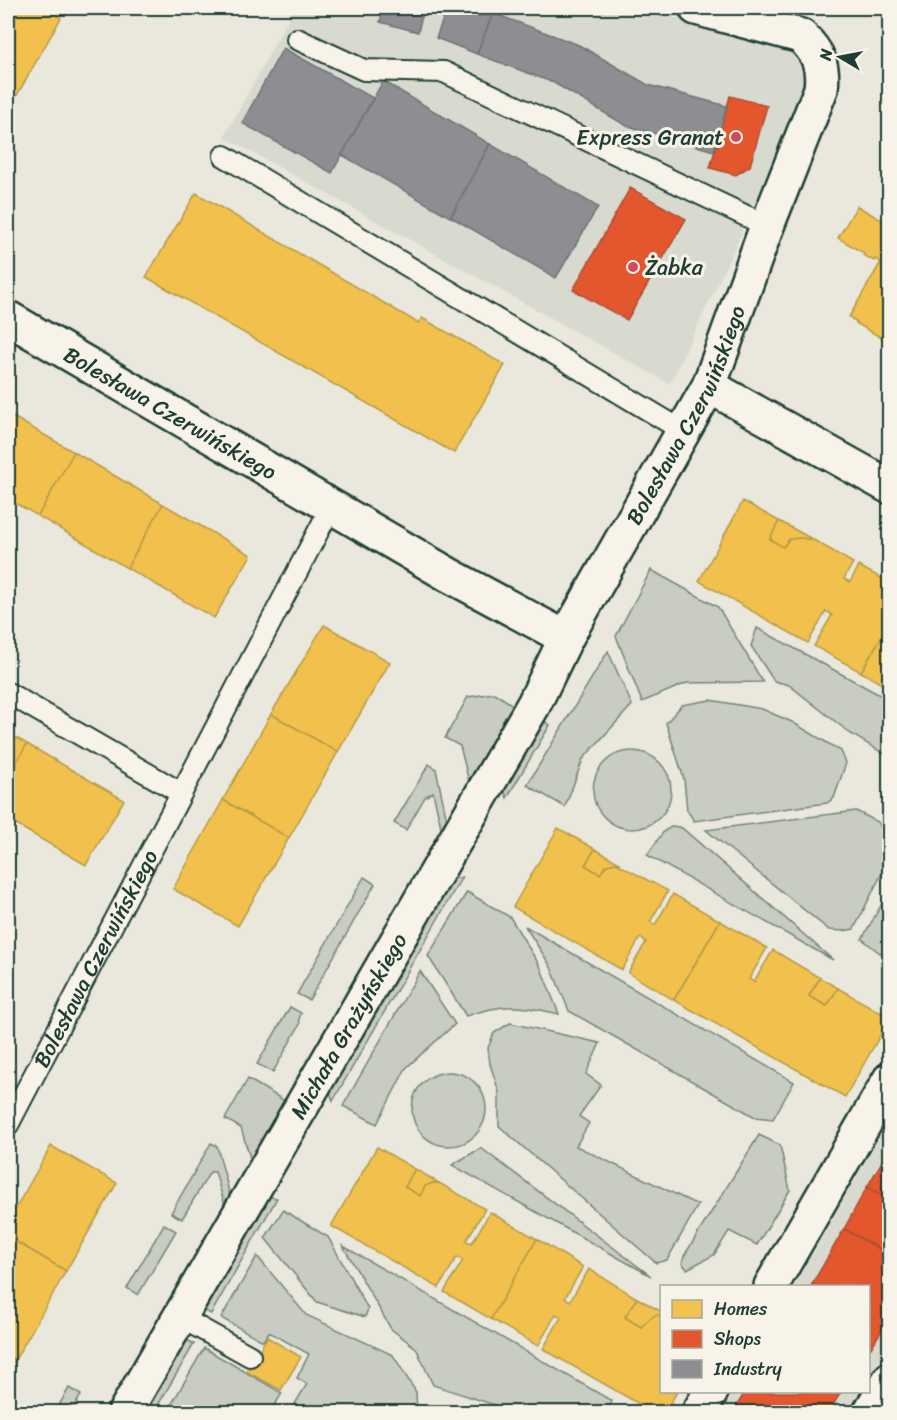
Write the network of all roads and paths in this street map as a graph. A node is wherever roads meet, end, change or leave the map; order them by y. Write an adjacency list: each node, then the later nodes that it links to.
1 (696, 8): 4 (street, Bolesława Czerwińskiego)
2 (297, 39): 4 (lane)
3 (224, 156): 7 (lane)
4 (767, 226): 6 (street, Bolesława Czerwińskiego)
5 (8, 318): 9 (street, Bolesława Czerwińskiego)
6 (709, 386): 7 (street, Bolesława Czerwińskiego); 8 (street)
7 (683, 431): 10 (street, Bolesława Czerwińskiego)
8 (890, 487)
9 (332, 505): 10 (street, Bolesława Czerwińskiego); 12 (lane, Bolesława Czerwińskiego)
10 (566, 638): 16 (street, Michała Grażyńskiego)
11 (8, 693): 12 (lane)
12 (181, 793): 14 (lane, Bolesława Czerwińskiego)
13 (890, 1078): 15 (street)
14 (8, 1125)
15 (772, 1285)
16 (180, 1317): 17 (lane); 20 (street, Michała Grażyńskiego)
17 (250, 1356)
18 (890, 1379): 22 (street)
19 (710, 1393): 21 (street)
20 (125, 1413)
21 (699, 1413)
22 (870, 1413)

